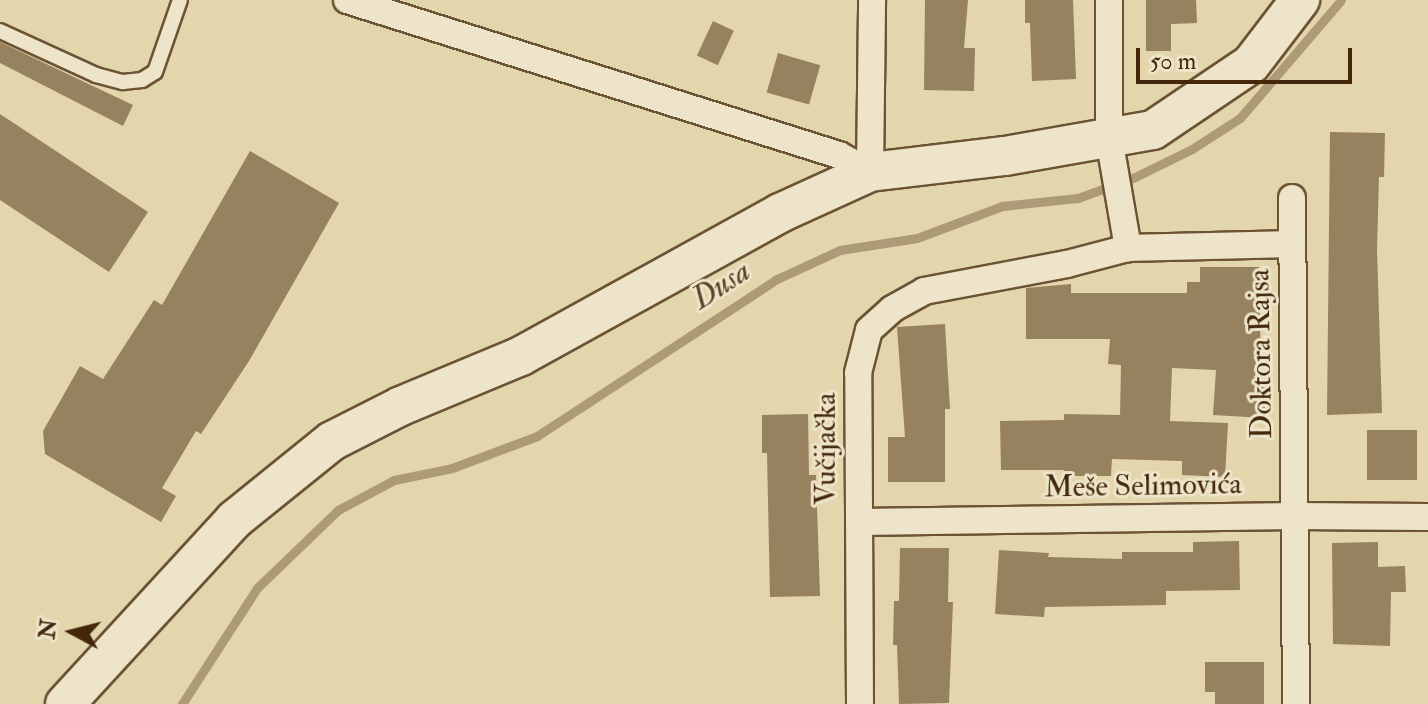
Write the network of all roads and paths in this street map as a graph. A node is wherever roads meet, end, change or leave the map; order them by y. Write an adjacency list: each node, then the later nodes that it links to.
1 (180, 0): 6 (lane)
2 (347, 0): 8 (street)
3 (872, 0): 8 (street)
4 (1109, 0): 7 (street)
5 (1300, 0): 7 (main road)
6 (0, 31)
7 (1112, 149): 8 (main road); 10 (street)
8 (870, 172): 16 (main road)
9 (1292, 198): 11 (street, Doktora Rajsa)
10 (1126, 236): 11 (street, Doktora Rajsa); 12 (street, Doktora Rajsa)
11 (1292, 244): 13 (street, Doktora Rajsa)
12 (991, 278): 15 (street, Vučijačka)
13 (1296, 516): 14 (street, Meše Selimovića); 15 (street, Meše Selimovića); 18 (street, Doktora Rajsa)
14 (1428, 517)
15 (859, 522): 17 (street, Vučijačka)
16 (65, 704)
17 (860, 704)
18 (1296, 704)

